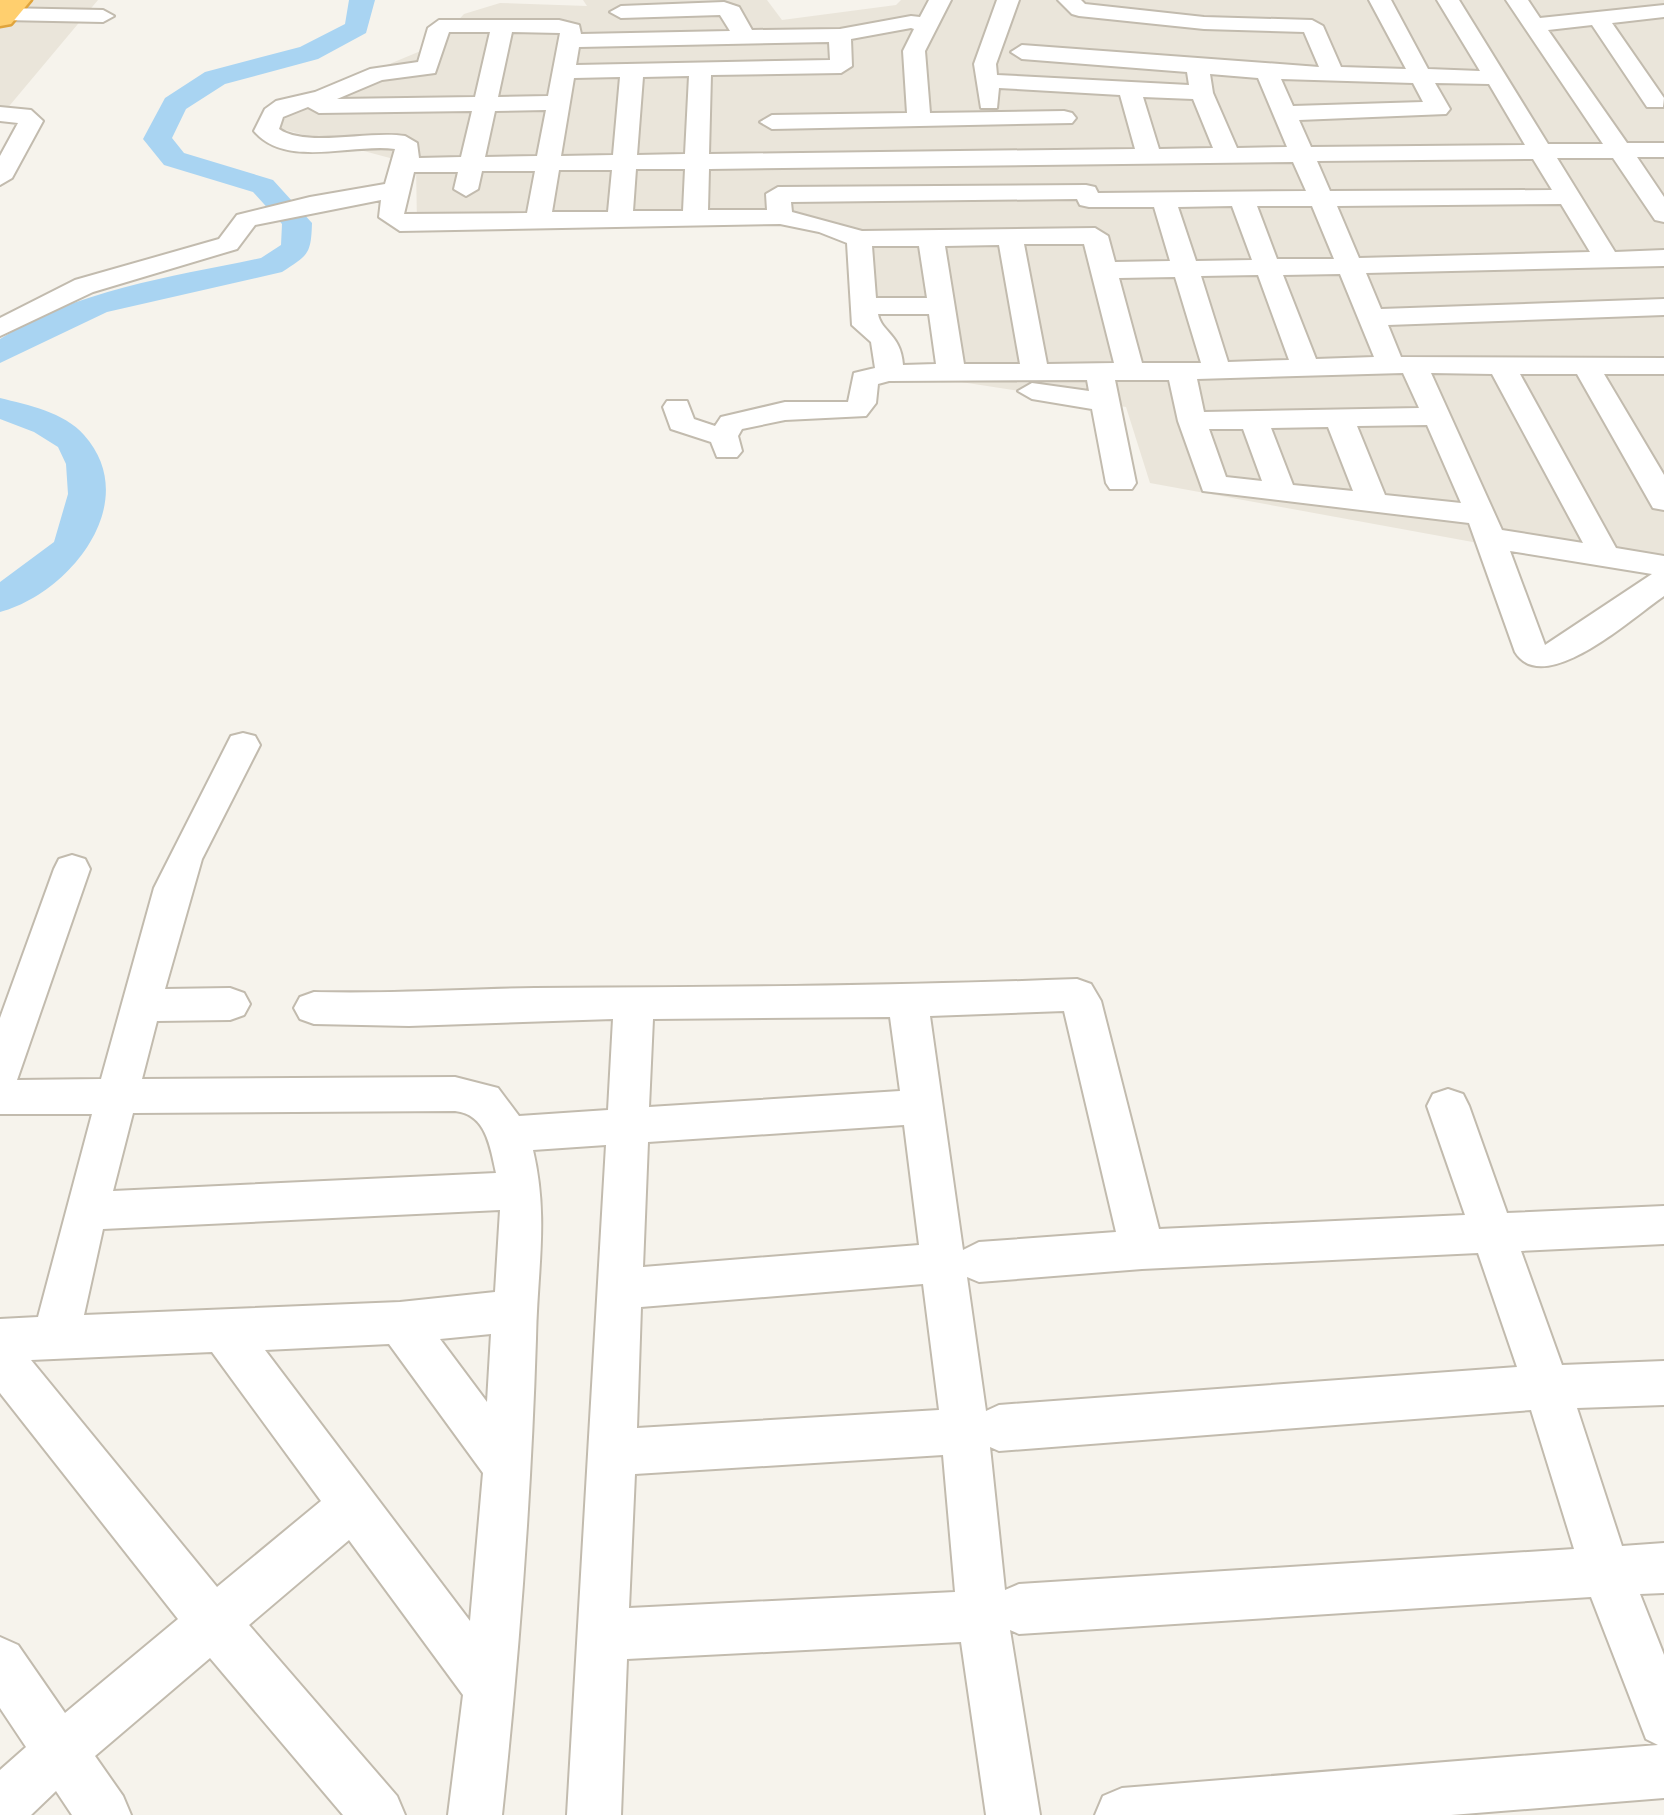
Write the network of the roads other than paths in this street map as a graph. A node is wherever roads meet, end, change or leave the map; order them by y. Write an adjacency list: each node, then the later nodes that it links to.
1 (940, 0): 18 (street)
2 (1008, 0): 35 (street)
3 (1380, 0): 33 (street)
4 (1448, 0): 34 (street)
5 (1517, 0): 17 (street)
6 (720, 3): 8 (street); 20 (street)
7 (1074, 5): 12 (street); 24 (street)
8 (622, 6): 21 (street)
9 (6, 10): 11 (street)
10 (1663, 12): 13 (street)
11 (103, 16)
12 (1142, 18): 14 (street); 25 (street)
13 (1598, 18): 17 (street); 39 (street)
14 (1204, 23): 16 (street); 32 (street)
15 (503, 24): 22 (street); 41 (street); 43 (street)
16 (1233, 24): 31 (street); 32 (street)
17 (1535, 24): 42 (street)
18 (926, 25): 19 (street); 48 (street)
19 (840, 35): 20 (street); 38 (street)
20 (745, 38): 21 (street)
21 (616, 40): 22 (street)
22 (569, 41): 29 (street)
23 (1022, 52): 24 (street)
24 (1057, 56): 25 (street)
25 (1130, 61): 32 (street)
26 (772, 67): 27 (street); 38 (street); 49 (street)
27 (700, 68): 28 (street); 58 (street)
28 (632, 71): 29 (street); 59 (street)
29 (564, 72): 40 (street)
30 (1267, 72): 31 (street); 32 (street); 44 (street)
31 (1332, 72): 33 (street)
32 (1203, 75): 37 (street); 55 (street)
33 (1420, 78): 34 (street); 44 (street)
34 (1498, 78): 52 (street)
35 (986, 81): 36 (street); 47 (street)
36 (1055, 88): 37 (street); 46 (street)
37 (1130, 90): 54 (street)
38 (843, 93): 48 (street); 49 (street)
39 (1660, 102): 42 (street)
40 (556, 103): 41 (street); 60 (street)
41 (486, 104): 43 (street); 62 (street)
42 (1591, 105): 51 (street)
43 (284, 106): 61 (street)
44 (1284, 112): 53 (street)
45 (0, 114): 63 (street)
46 (1064, 118): 47 (street); 56 (street)
47 (991, 119): 48 (street)
48 (919, 120)
49 (772, 122): 57 (street)
50 (1664, 150): 51 (street)
51 (1622, 151): 52 (street); 70 (street)
52 (1542, 153): 53 (street); 69 (street)
53 (1302, 155): 55 (street); 68 (street)
54 (1150, 156): 55 (street); 56 (street)
55 (1228, 156)
56 (1074, 158): 57 (street); 65 (street)
57 (774, 159): 58 (street); 71 (street)
58 (697, 160): 59 (street); 73 (street)
59 (623, 162): 60 (street); 72 (street)
60 (546, 163): 62 (street); 74 (street)
61 (404, 165): 62 (street); 64 (street)
62 (472, 166): 75 (street)
63 (0, 178)
64 (395, 190): 75 (street); 90 (street)
65 (1087, 196): 66 (street); 71 (street); 76 (street)
66 (1163, 197): 67 (street); 84 (street)
67 (1241, 197): 68 (street); 83 (street)
68 (1321, 197): 69 (street); 82 (street)
69 (1568, 197): 81 (street)
70 (1660, 203)
71 (779, 205): 73 (street); 78 (street)
72 (620, 218): 73 (street); 74 (street)
73 (694, 218)
74 (538, 220): 75 (street)
75 (458, 221)
76 (1095, 236): 77 (street); 85 (street)
77 (1010, 237): 79 (street); 97 (street)
78 (859, 238): 79 (street); 86 (street)
79 (930, 239): 87 (street)
80 (1664, 258): 81 (street)
81 (1607, 259): 82 (street)
82 (1350, 266): 83 (street); 89 (street)
83 (1266, 267): 84 (street); 95 (street)
84 (1185, 268): 85 (street); 99 (street)
85 (1102, 270): 102 (street)
86 (861, 306): 87 (street); 100 (street)
87 (940, 306): 96 (street)
88 (1664, 307): 89 (street)
89 (1373, 316): 91 (street)
90 (0, 328)
91 (1402, 365): 92 (street); 95 (street); 104 (street)
92 (1501, 365): 94 (street); 113 (street)
93 (1664, 366): 94 (street)
94 (1587, 368): 110 (street)
95 (1306, 369): 99 (street)
96 (951, 372): 100 (street); 101 (street)
97 (1035, 372): 101 (street); 102 (street)
98 (1182, 372): 99 (street); 102 (street); 107 (street)
99 (1216, 372)
100 (889, 373): 103 (street)
101 (996, 373): 102 (street)
102 (1111, 382): 108 (street)
103 (677, 407)
104 (1438, 416): 105 (street); 112 (street)
105 (1338, 418): 106 (street); 111 (street)
106 (1254, 420): 107 (street); 109 (street)
107 (1192, 421): 109 (street)
108 (1121, 483)
109 (1280, 492): 111 (street)
110 (1664, 501)
111 (1372, 503): 112 (street)
112 (1486, 526): 113 (street); 116 (street)
113 (1595, 553): 114 (street); 116 (street)
114 (1664, 566)
115 (1664, 581): 116 (street)
116 (1614, 613)
117 (243, 745): 122 (street)
118 (72, 869): 124 (street)
119 (908, 1001): 120 (street); 128 (street); 135 (street)
120 (634, 1003): 123 (street); 129 (street)
121 (230, 1004): 122 (street)
122 (140, 1005): 125 (street)
123 (314, 1008)
124 (0, 1074)
125 (118, 1095): 126 (street); 130 (street); 132 (street)
126 (0, 1097)
127 (1448, 1106): 134 (street)
128 (922, 1107): 129 (street); 136 (street)
129 (628, 1126): 130 (street); 137 (street)
130 (507, 1134): 131 (street)
131 (520, 1190): 132 (street); 138 (street)
132 (86, 1212): 141 (street)
133 (1664, 1225): 134 (street)
134 (1490, 1233): 135 (street); 145 (street)
135 (1142, 1249): 136 (street)
136 (962, 1262): 137 (street); 146 (street)
137 (620, 1288): 147 (street)
138 (514, 1311): 139 (street); 148 (street)
139 (400, 1322): 140 (street); 148 (street)
140 (224, 1332): 141 (street); 149 (street)
141 (56, 1338): 142 (street)
142 (0, 1340)
143 (0, 1357): 153 (street)
144 (1664, 1382): 145 (street)
145 (1547, 1388): 146 (street); 151 (street)
146 (982, 1430): 147 (street); 152 (street)
147 (612, 1452): 154 (street)
148 (509, 1470): 156 (street)
149 (351, 1506): 153 (street); 156 (street)
150 (1664, 1568): 151 (street)
151 (1606, 1572): 152 (street); 157 (street)
152 (1000, 1612): 154 (street); 165 (street)
153 (214, 1624): 158 (street); 162 (street)
154 (604, 1635): 164 (street)
155 (0, 1663): 158 (street)
156 (491, 1690): 163 (street)
157 (1664, 1721)
158 (59, 1752): 160 (street); 161 (street)
159 (1664, 1771): 166 (street)
160 (0, 1807)
161 (104, 1815)
162 (378, 1815)
163 (476, 1815)
164 (594, 1815)
165 (1013, 1815)
166 (1122, 1815)

